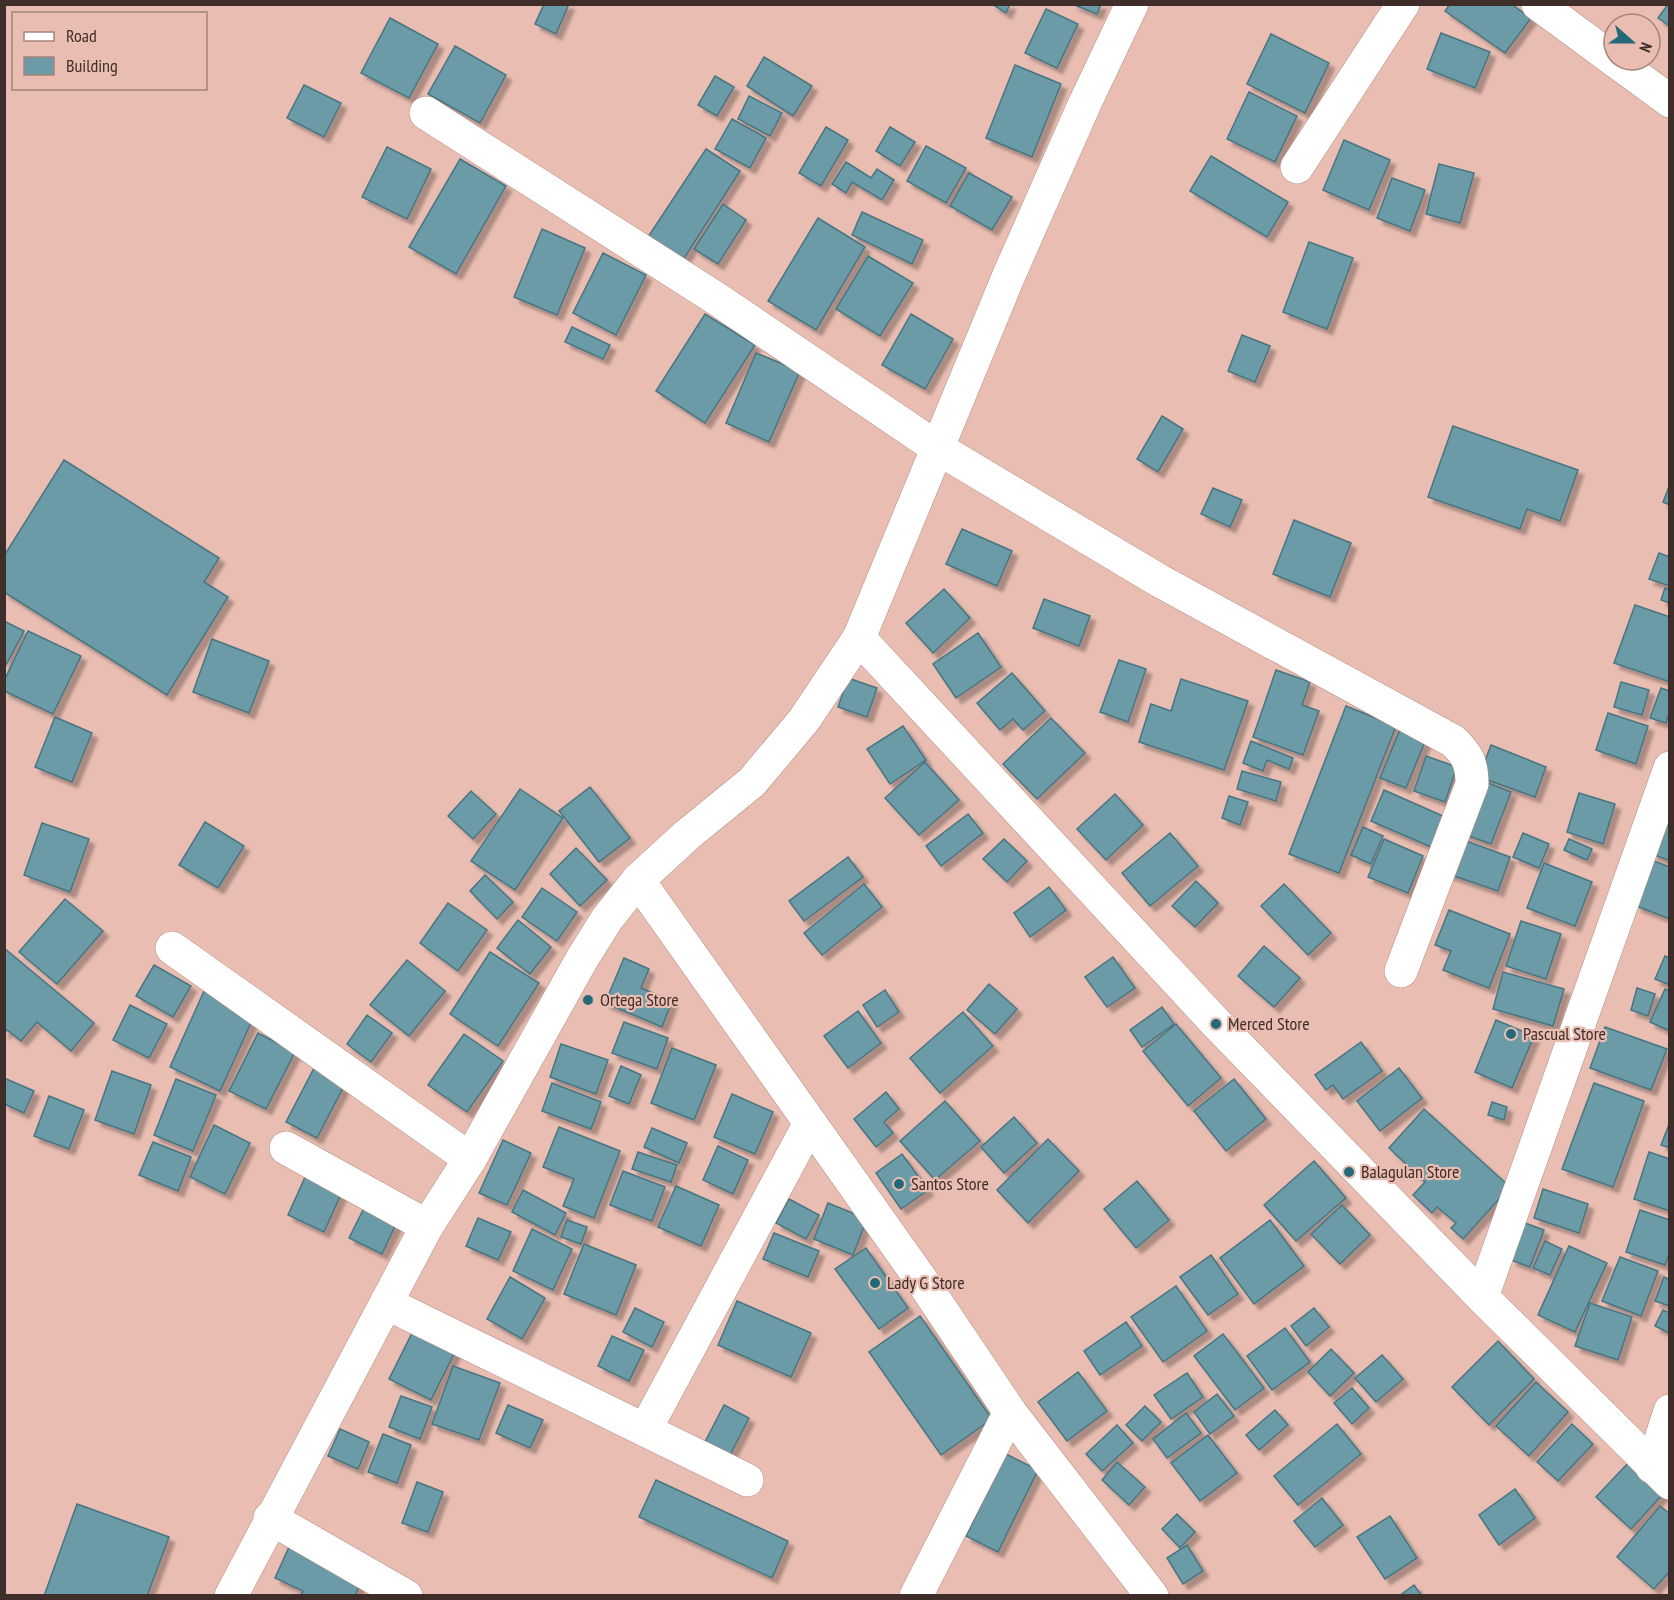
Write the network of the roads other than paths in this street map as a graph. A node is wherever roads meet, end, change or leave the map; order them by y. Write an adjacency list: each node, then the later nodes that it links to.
1 (1132, 4): 9 (street)
2 (1403, 4): 8 (street)
3 (1538, 4): 4 (street)
4 (1602, 51)
5 (1630, 72): 6 (street)
6 (1670, 101)
7 (426, 113): 9 (street)
8 (1297, 167)
9 (939, 449): 10 (street); 14 (street)
10 (859, 638): 12 (street); 19 (street)
11 (1670, 768): 19 (street)
12 (638, 880): 15 (street); 17 (street)
13 (172, 948): 17 (street)
14 (1401, 971)
15 (810, 1123): 22 (street); 23 (street)
16 (286, 1149): 18 (street)
17 (470, 1159): 18 (street)
18 (428, 1226): 20 (street)
19 (1482, 1297): 24 (street)
20 (386, 1303): 23 (street); 26 (street)
21 (1670, 1411): 24 (street)
22 (1010, 1412): 29 (street); 30 (street)
23 (645, 1430): 25 (street)
24 (1661, 1475)
25 (747, 1480)
26 (270, 1518): 27 (street); 28 (street)
27 (231, 1596)
28 (406, 1596)
29 (916, 1596)
30 (1152, 1596)

